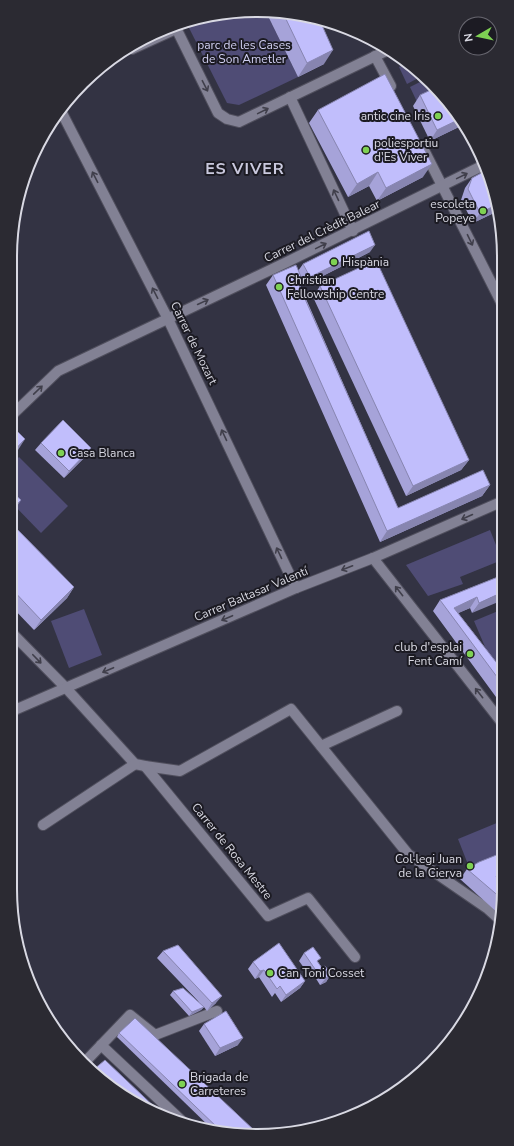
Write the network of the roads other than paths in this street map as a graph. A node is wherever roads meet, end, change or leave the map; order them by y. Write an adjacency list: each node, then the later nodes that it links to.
1 (177, 31): 4 (street, one-way to 4)
2 (383, 52): 3 (street)
3 (375, 56): 4 (street); 5 (street)
4 (290, 97): 10 (street, one-way to 4)
5 (396, 97)
6 (63, 116): 12 (street, Carrer de Mozart, one-way to 6)
7 (422, 144): 9 (street)
8 (480, 167): 9 (street, Carrer del Crèdit Balear, one-way to 8)
9 (443, 185): 10 (street, Carrer del Crèdit Balear); 11 (street, one-way to 11)
10 (353, 230): 12 (street, Carrer del Crèdit Balear, one-way to 10)
11 (497, 294)
12 (168, 319): 13 (street, Carrer del Crèdit Balear, one-way to 12); 16 (street, Carrer de Mozart, one-way to 12)
13 (17, 410)
14 (497, 504): 15 (street, Carrer Baltasar Valentí, one-way to 15)
15 (373, 558): 16 (street, Carrer Baltasar Valentí, one-way to 16); 21 (street, one-way to 15)
16 (296, 588): 18 (street, Carrer Baltasar Valentí, one-way to 18)
17 (17, 638): 18 (street, Carrer de Rosa Mestre, one-way to 18)
18 (66, 688): 19 (street, Carrer Baltasar Valentí); 23 (street, Carrer de Rosa Mestre)
19 (17, 709)
20 (397, 711): 22 (street)
21 (497, 715)
22 (320, 746): 23 (street); 25 (street)
23 (140, 765): 24 (street); 26 (street, Carrer de Rosa Mestre)
24 (43, 825)
25 (495, 916)
26 (355, 957)
27 (217, 1011): 28 (street)
28 (101, 1045): 29 (street); 30 (street)
29 (87, 1059)
30 (175, 1114)

